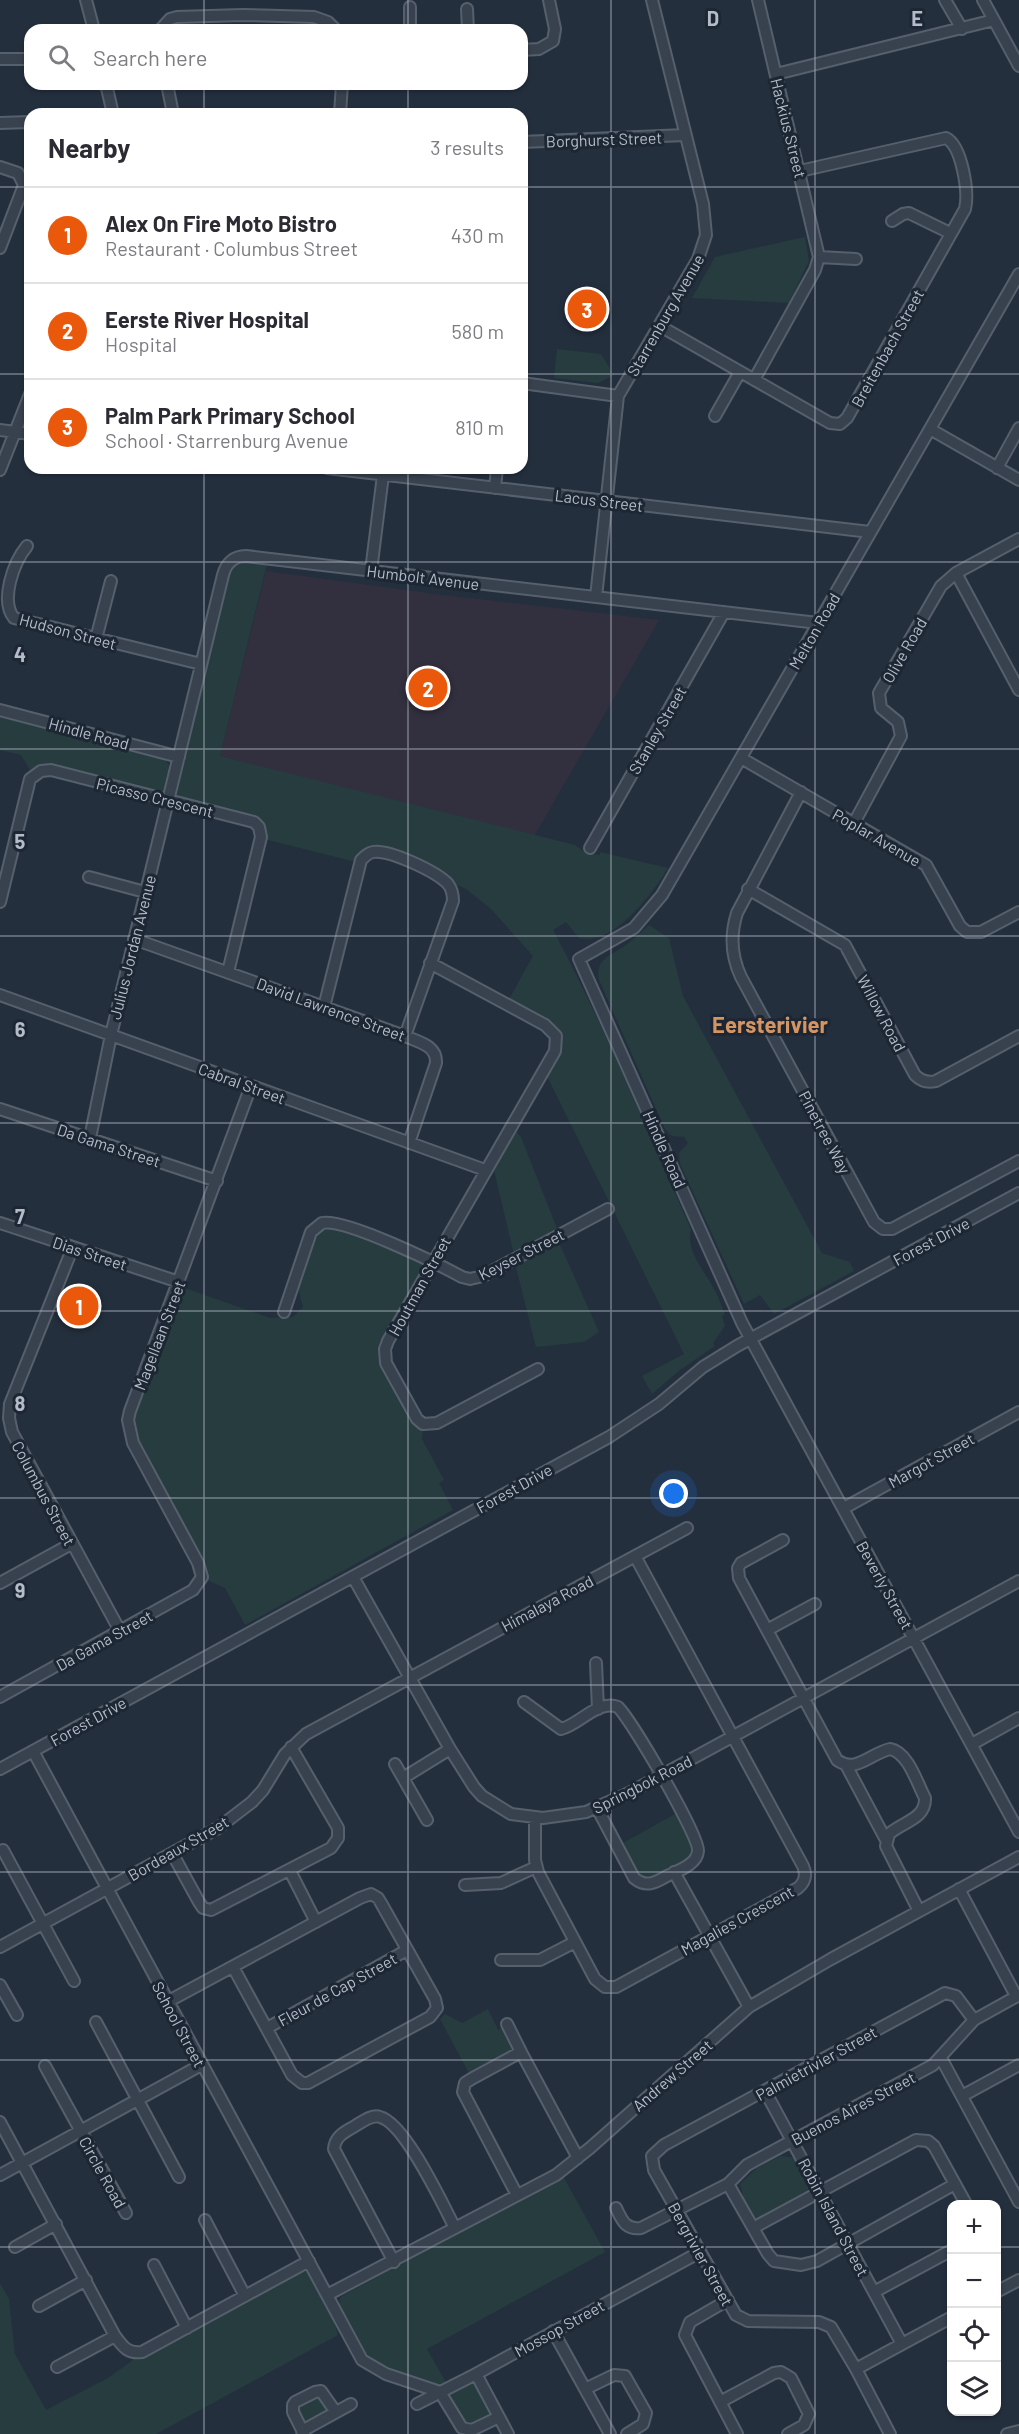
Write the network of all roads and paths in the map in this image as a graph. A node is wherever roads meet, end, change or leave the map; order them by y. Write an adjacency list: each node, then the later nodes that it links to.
1 (87, 0): 10 (street)
2 (549, 0): 16 (street)
3 (652, 0): 29 (street, Starrenburg Avenue)
4 (758, 0): 20 (street, Hackius Street)
5 (945, 0): 15 (street)
6 (983, 0): 9 (street)
7 (410, 8): 13 (street)
8 (467, 9): 14 (street)
9 (994, 20): 15 (street); 19 (street)
10 (93, 24)
11 (165, 24): 12 (street)
12 (330, 24)
13 (410, 24)
14 (468, 24)
15 (962, 29): 20 (street)
16 (528, 50)
17 (0, 59): 18 (street)
18 (24, 59)
19 (1019, 66)
20 (776, 74): 32 (street, Hackius Street)
21 (107, 90): 24 (street)
22 (168, 90): 25 (street)
23 (342, 90): 26 (street)
24 (112, 108)
25 (172, 108)
26 (340, 108)
27 (24, 122): 28 (street)
28 (0, 123)
29 (686, 135): 30 (street, Borghurst Street); 39 (street, Starrenburg Avenue)
30 (528, 142)
31 (0, 167): 35 (street)
32 (800, 171): 34 (street, Breitenbach Street); 36 (street, Hackius Street)
33 (892, 221): 34 (street)
34 (950, 233): 41 (street, Breitenbach Street)
35 (0, 248)
36 (819, 257): 37 (street); 41 (street)
37 (856, 259)
38 (1019, 274): 46 (street, Melton Road)
39 (660, 326): 40 (street, Breitenbach Street); 43 (street, Starrenburg Avenue)
40 (740, 372): 41 (street, Breitenbach Street); 45 (street)
41 (754, 380)
42 (528, 384): 43 (street)
43 (618, 396): 57 (street, Starrenburg Avenue)
44 (24, 409): 49 (street)
45 (716, 416)
46 (930, 429): 51 (street); 58 (street, Melton Road)
47 (1019, 429): 51 (street)
48 (0, 430): 49 (street)
49 (15, 432): 50 (street); 52 (street)
50 (24, 433)
51 (997, 468): 55 (street)
52 (0, 470)
53 (383, 474): 56 (street, Lacus Street); 61 (street)
54 (496, 474): 56 (street)
55 (1019, 480)
56 (495, 488): 57 (street, Lacus Street)
57 (606, 501): 58 (street, Lacus Street); 64 (street, Starrenburg Avenue)
58 (870, 532): 66 (street, Melton Road)
59 (1019, 539): 62 (street, Olive Road)
60 (27, 546): 67 (street, Hudson Street)
61 (371, 571): 64 (street, Humbolt Avenue); 68 (street, Humbolt Avenue)
62 (956, 573): 69 (street); 75 (street, Olive Road)
63 (111, 581): 67 (street)
64 (596, 597): 65 (street, Humbolt Avenue)
65 (724, 612): 66 (street, Humbolt Avenue); 76 (street, Stanley Street)
66 (818, 623): 72 (street, Melton Road)
67 (96, 639): 68 (street, Hudson Street)
68 (201, 664): 71 (street, Humbolt Avenue)
69 (1019, 690)
70 (0, 710): 71 (street, Hindle Road)
71 (179, 757): 74 (street, Julius Jordan Avenue)
72 (741, 758): 73 (street, Poplar Avenue); 84 (street, Melton Road)
73 (801, 792): 75 (street, Poplar Avenue); 79 (street)
74 (169, 800): 78 (street, Picasso Crescent); 80 (street, Julius Jordan Avenue); 86 (street, Picasso Crescent)
75 (854, 823): 82 (street, Poplar Avenue)
76 (590, 848)
77 (89, 878): 80 (street)
78 (3, 881): 81 (street, Picasso Crescent)
79 (748, 890): 91 (street, Willow Road); 96 (street, Pinetree Way)
80 (145, 892): 83 (street, Julius Jordan Avenue)
81 (0, 902)
82 (1019, 912)
83 (134, 939): 86 (street, David Lawrence Street); 89 (street, Julius Jordan Avenue)
84 (579, 959): 106 (street, Hindle Road)
85 (430, 963): 88 (street); 90 (street); 97 (street, Houtman Street)
86 (228, 972): 88 (street, David Lawrence Street)
87 (0, 995): 89 (street, Cabral Street)
88 (324, 1007): 90 (street, David Lawrence Street)
89 (111, 1035): 92 (street, Cabral Street); 94 (street, Julius Jordan Avenue)
90 (405, 1036): 95 (street, David Lawrence Street)
91 (1019, 1036)
92 (251, 1086): 95 (street, Cabral Street); 98 (street, Magellaan Street)
93 (0, 1109): 94 (street, Da Gama Street)
94 (90, 1138): 98 (street, Da Gama Street)
95 (409, 1143): 97 (street, Cabral Street)
96 (1019, 1161)
97 (485, 1170): 103 (street, Houtman Street)
98 (217, 1181): 104 (street, Magellaan Street)
99 (1019, 1193): 106 (street, Forest Drive)
100 (608, 1209): 103 (street, Keyser Street)
101 (0, 1223): 102 (street, Dias Street)
102 (73, 1247): 104 (street, Dias Street); 112 (street, Columbus Street)
103 (433, 1261): 105 (street, Keyser Street); 107 (street, Houtman Street)
104 (180, 1282): 115 (street, Magellaan Street)
105 (284, 1312)
106 (751, 1339): 109 (street, Beverly Street); 114 (street, Forest Drive)
107 (538, 1369)
108 (1019, 1412): 109 (street, Margot Street)
109 (844, 1508): 121 (street, Beverly Street)
110 (687, 1528): 113 (street, Himalaya Road)
111 (783, 1540): 119 (street)
112 (71, 1544): 117 (street); 120 (street, Columbus Street)
113 (635, 1556): 123 (street, Himalaya Road); 130 (street, Magalies Crescent)
114 (353, 1576): 123 (street, Springbok Road); 134 (street, Forest Drive)
115 (202, 1577): 120 (street, Da Gama Street)
116 (1019, 1581): 121 (street, Springbok Road)
117 (0, 1583)
118 (815, 1604): 119 (street)
119 (767, 1630): 125 (street)
120 (120, 1631): 124 (street, Da Gama Street)
121 (914, 1638): 125 (street, Springbok Road); 131 (street, Beverly Street)
122 (596, 1663): 127 (street)
123 (408, 1678): 129 (street, Himalaya Road); 133 (street, Springbok Road)
124 (0, 1697)
125 (803, 1698): 130 (street, Springbok Road); 136 (street)
126 (524, 1702): 127 (street)
127 (598, 1709): 138 (street)
128 (1019, 1718): 131 (street)
129 (320, 1726): 132 (street, Bordeaux Street)
130 (732, 1736): 138 (street, Springbok Road); 157 (street, Magalies Crescent)
131 (972, 1744): 143 (street, Beverly Street)
132 (291, 1747): 146 (street, Bordeaux Street); 149 (street)
133 (450, 1749): 139 (street); 141 (street, Springbok Road)
134 (33, 1751): 137 (street, Forest Drive); 152 (street, School Street)
135 (395, 1764): 139 (street)
136 (846, 1765): 144 (street); 144 (street)
137 (0, 1769)
138 (661, 1775): 140 (street, Springbok Road); 150 (street)
139 (403, 1778): 142 (street)
140 (597, 1808): 141 (street, Springbok Road); 150 (street)
141 (535, 1818): 148 (street, Magalies Crescent)
142 (427, 1820)
143 (1019, 1832)
144 (886, 1840): 154 (street)
145 (3, 1850): 156 (street)
146 (172, 1853): 149 (street); 152 (street, Bordeaux Street)
147 (1019, 1857): 153 (street, Andrew Street)
148 (536, 1867): 151 (street); 158 (street, Magalies Crescent)
149 (290, 1871): 155 (street)
150 (674, 1872): 157 (street)
151 (465, 1885)
152 (106, 1889): 156 (street, Bordeaux Street); 166 (street, School Street)
153 (959, 1889): 154 (street, Andrew Street); 165 (street)
154 (919, 1911): 167 (street, Andrew Street)
155 (316, 1922): 160 (street); 162 (street)
156 (44, 1923): 159 (street, Bordeaux Street); 163 (street)
157 (709, 1936): 158 (street, Magalies Crescent); 167 (street)
158 (575, 1942): 161 (street)
159 (0, 1947)
160 (407, 1950): 172 (street, Fleur de Cap Street); 172 (street)
161 (501, 1960)
162 (233, 1967): 166 (street); 172 (street)
163 (74, 1981)
164 (0, 1985): 168 (street)
165 (1018, 1995): 169 (street, Buenos Aires Street)
166 (167, 2002): 175 (street, School Street)
167 (749, 2007): 185 (street, Andrew Street)
168 (16, 2015)
169 (974, 2020): 174 (street, Buenos Aires Street); 178 (street, Palmietrivier Street)
170 (96, 2022): 180 (street)
171 (507, 2024): 173 (street)
172 (267, 2028)
173 (521, 2052): 185 (street); 192 (street)
174 (941, 2058): 179 (street); 183 (street, Buenos Aires Street)
175 (201, 2065): 180 (street, Circle Road); 206 (street, School Street)
176 (45, 2066): 182 (street, Circle Road)
177 (1018, 2068): 179 (street)
178 (765, 2091): 183 (street, Robin Island Street); 184 (street, Palmietrivier Street)
179 (962, 2096): 194 (street)
180 (138, 2098): 182 (street, Circle Road); 188 (street)
181 (0, 2122): 186 (street)
182 (80, 2131): 186 (street, Circle Road); 197 (street, Circle Road)
183 (792, 2140): 189 (street, Buenos Aires Street); 191 (street, Robin Island Street)
184 (652, 2156): 196 (street, Bergrivier Street)
185 (578, 2158): 192 (street, Andrew Street)
186 (22, 2162): 187 (street, Circle Road); 199 (street)
187 (0, 2175)
188 (179, 2177)
189 (728, 2184): 196 (street, Buenos Aires Street); 201 (street)
190 (955, 2184): 191 (street); 193 (street); 202 (street)
191 (821, 2191): 201 (street); 202 (street, Robin Island Street)
192 (517, 2195): 200 (street, Andrew Street)
193 (963, 2200)
194 (1019, 2202)
195 (616, 2208): 196 (street, Buenos Aires Street)
196 (677, 2210): 204 (street, Bergrivier Street)
197 (126, 2213)
198 (205, 2220): 214 (street)
199 (56, 2224): 203 (street); 209 (street)
200 (455, 2228): 207 (street, Andrew Street); 207 (street)
201 (753, 2228): 202 (street)
202 (848, 2243): 212 (street, Robin Island Street)
203 (15, 2247)
204 (700, 2252): 215 (street, Bergrivier Street); 219 (street, Mossop Street)
205 (947, 2252): 212 (street)
206 (309, 2261): 213 (street, School Street); 214 (street)
207 (394, 2262): 213 (street, Andrew Street)
208 (154, 2265): 218 (street)
209 (86, 2280): 216 (street); 220 (street)
210 (1019, 2280): 211 (street)
211 (1001, 2289)
212 (874, 2292): 221 (street, Robin Island Street)
213 (327, 2295): 226 (street, School Street)
214 (245, 2296): 218 (street)
215 (728, 2300): 223 (street, Bergrivier Street); 227 (street)
216 (39, 2306)
217 (947, 2319): 221 (street)
218 (187, 2328): 220 (street)
219 (553, 2331): 224 (street, Mossop Street); 225 (street)
220 (115, 2336): 222 (street)
221 (902, 2344): 223 (street)
222 (57, 2367)
223 (856, 2369): 239 (street, Bergrivier Street)
224 (476, 2374): 226 (street, Mossop Street); 231 (street)
225 (585, 2389): 235 (street); 236 (street)
226 (440, 2392): 229 (street, Mossop Street); 231 (street)
227 (720, 2402): 237 (street); 238 (street)
228 (351, 2404): 230 (street)
229 (417, 2404)
230 (335, 2411): 233 (street); 233 (street)
231 (499, 2417): 234 (street)
232 (1019, 2431): 240 (street)
233 (303, 2432)
234 (508, 2434)
235 (610, 2434)
236 (627, 2434)
237 (737, 2434)
238 (788, 2434)
239 (890, 2434)
240 (1007, 2434)

